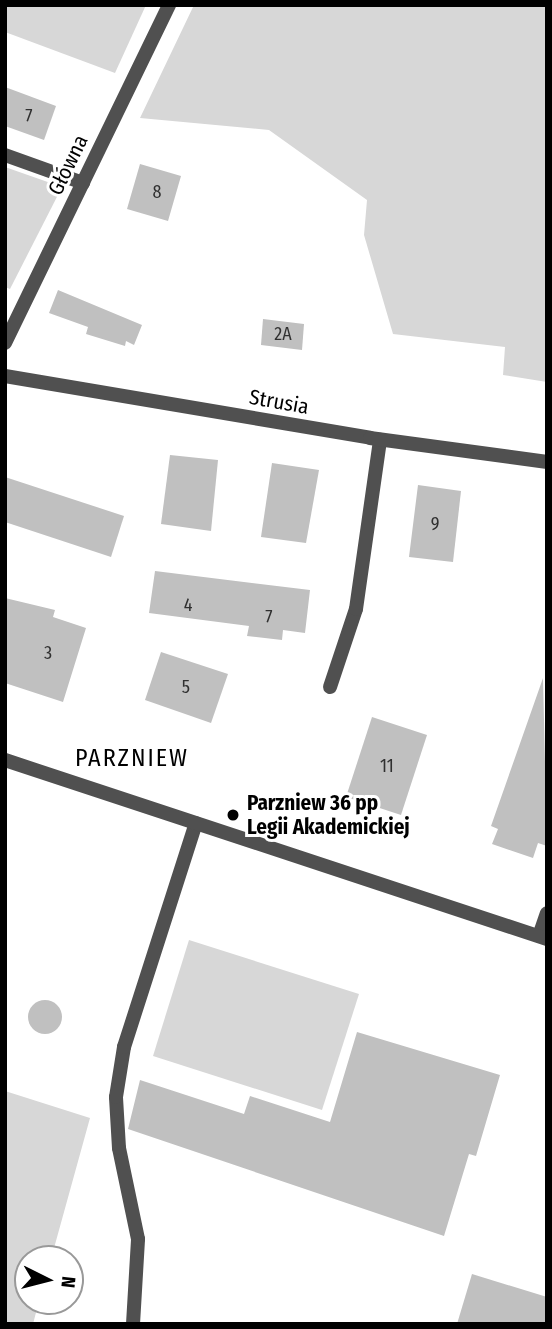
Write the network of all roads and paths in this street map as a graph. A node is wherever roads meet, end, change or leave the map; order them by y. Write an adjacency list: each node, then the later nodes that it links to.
1 (169, 5): 3 (street, Główna)
2 (5, 155): 3 (street)
3 (83, 183): 4 (street, Główna)
4 (5, 342)
5 (5, 376): 6 (street, Strusia)
6 (380, 440): 7 (street, Strusia); 8 (street)
7 (547, 462)
8 (330, 687)
9 (5, 760): 10 (street)
10 (196, 823): 12 (street); 13 (street)
11 (547, 913): 12 (street)
12 (543, 937)
13 (133, 1324)

